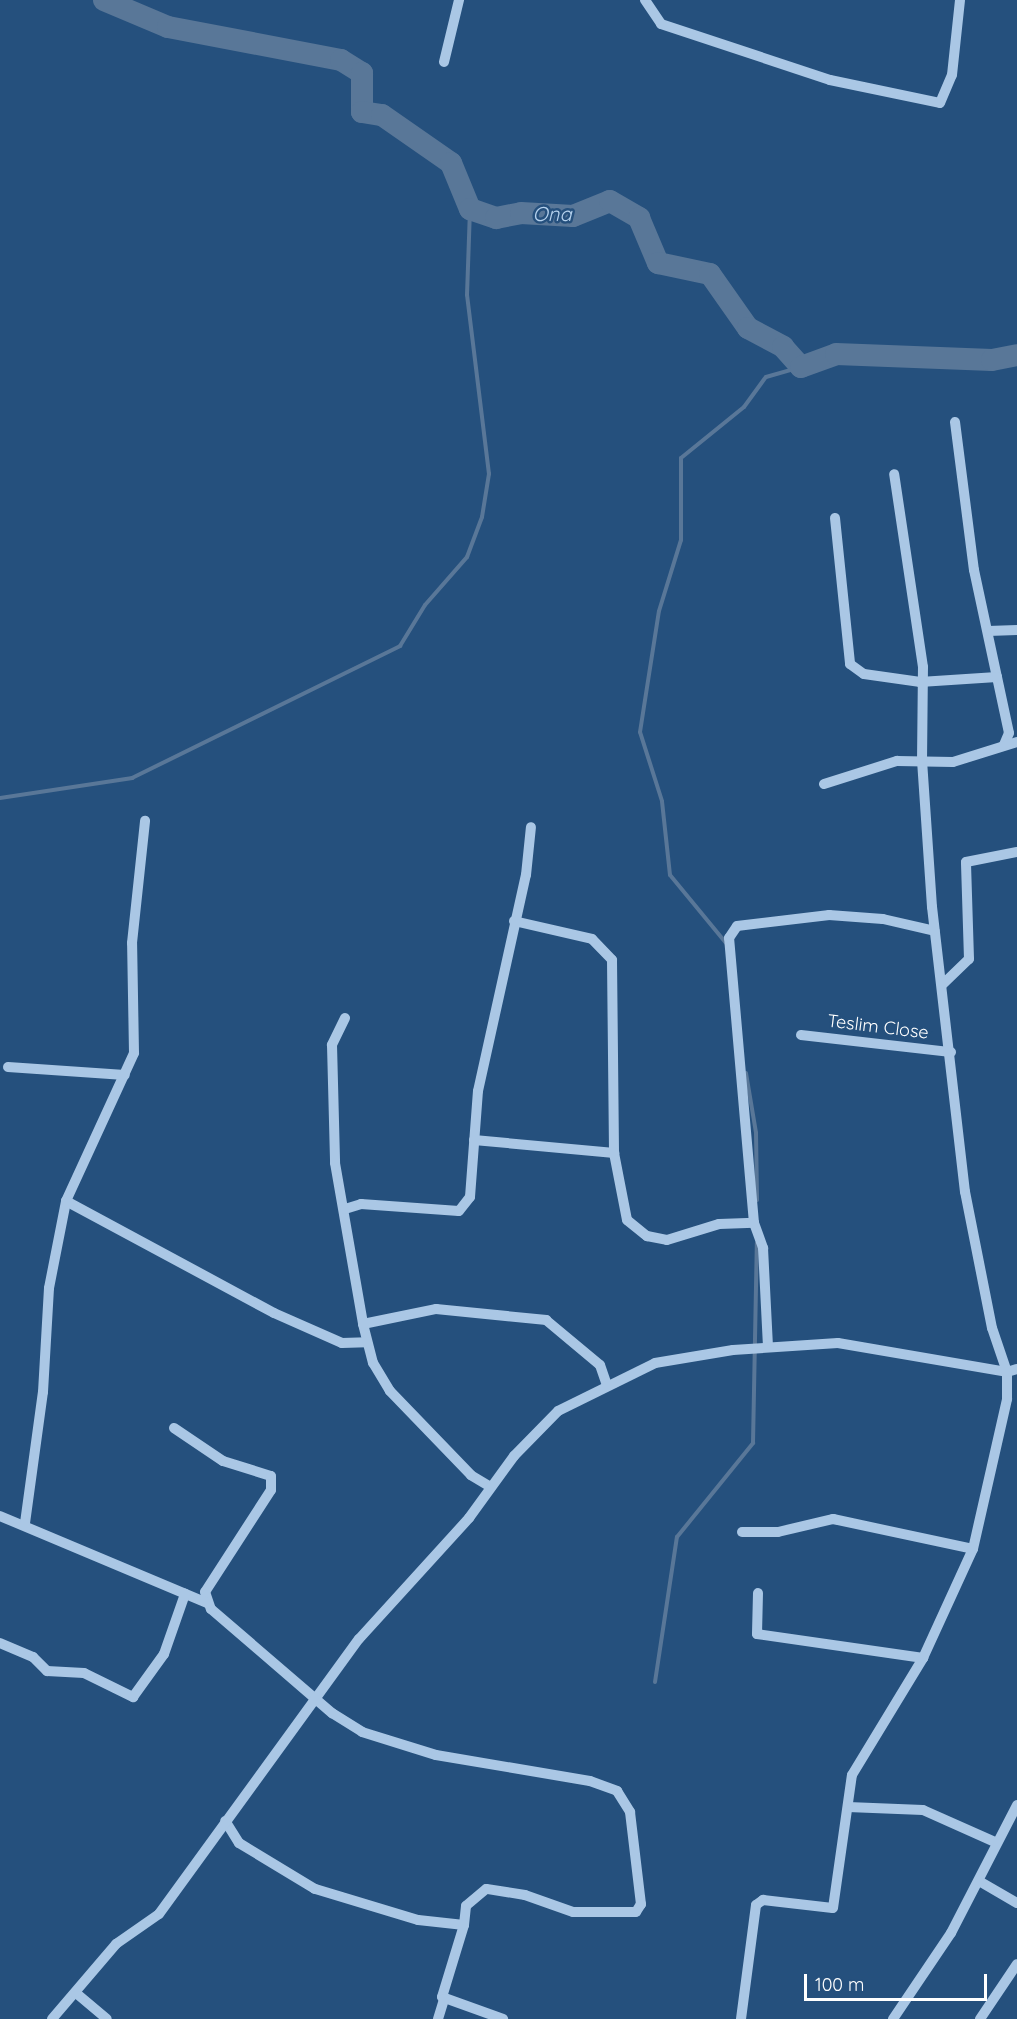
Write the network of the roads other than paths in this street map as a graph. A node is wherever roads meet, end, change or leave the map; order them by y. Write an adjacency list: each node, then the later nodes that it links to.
1 (459, 0): 4 (street)
2 (645, 0): 3 (street)
3 (960, 0)
4 (444, 62)
5 (955, 422): 9 (street)
6 (894, 474): 11 (street)
7 (835, 518): 11 (street)
8 (1017, 630): 9 (street)
9 (988, 631): 10 (street)
10 (997, 677): 11 (street); 13 (street)
11 (920, 682): 14 (street)
12 (1017, 742): 13 (street)
13 (1004, 745): 14 (street)
14 (922, 761): 15 (street); 20 (street)
15 (824, 784)
16 (145, 822): 26 (street)
17 (531, 826): 19 (street)
18 (1017, 852): 21 (street)
19 (514, 921): 27 (street); 28 (street)
20 (934, 931): 21 (street); 31 (street)
21 (943, 984): 24 (street)
22 (345, 1018): 30 (street)
23 (801, 1035): 24 (street, Teslim Close)
24 (951, 1052): 35 (street)
25 (8, 1067): 26 (street)
26 (125, 1075): 29 (street)
27 (474, 1140): 28 (street); 30 (street)
28 (614, 1153): 31 (street)
29 (66, 1201): 33 (street); 40 (street)
30 (345, 1209): 32 (street)
31 (754, 1222): 34 (street)
32 (363, 1323): 33 (street); 36 (street)
33 (366, 1342): 38 (street)
34 (768, 1347): 35 (street); 36 (street)
35 (1012, 1371): 42 (street)
36 (607, 1385): 38 (street)
37 (174, 1428): 45 (street)
38 (489, 1486): 48 (street)
39 (0, 1516): 40 (street)
40 (25, 1523): 44 (street)
41 (742, 1532): 42 (street)
42 (973, 1549): 47 (street)
43 (758, 1593): 47 (street)
44 (185, 1594): 45 (street); 46 (street)
45 (207, 1603): 48 (street)
46 (0, 1643)
47 (923, 1658): 50 (street)
48 (315, 1698): 51 (street); 55 (street)
49 (1017, 1805): 52 (street)
50 (848, 1807): 52 (street); 65 (street)
51 (225, 1821): 55 (street); 59 (street)
52 (995, 1842): 53 (street)
53 (979, 1881): 54 (street); 66 (street)
54 (1017, 1903)
55 (464, 1925): 60 (street)
56 (1017, 1964): 57 (street)
57 (1008, 1979): 58 (street); 67 (street)
58 (1017, 1986)
59 (76, 1993): 61 (street); 62 (street)
60 (444, 1999): 63 (street); 64 (street)
61 (52, 2019)
62 (107, 2019)
63 (438, 2019)
64 (503, 2019)
65 (741, 2019)
66 (893, 2019)
67 (980, 2019)

